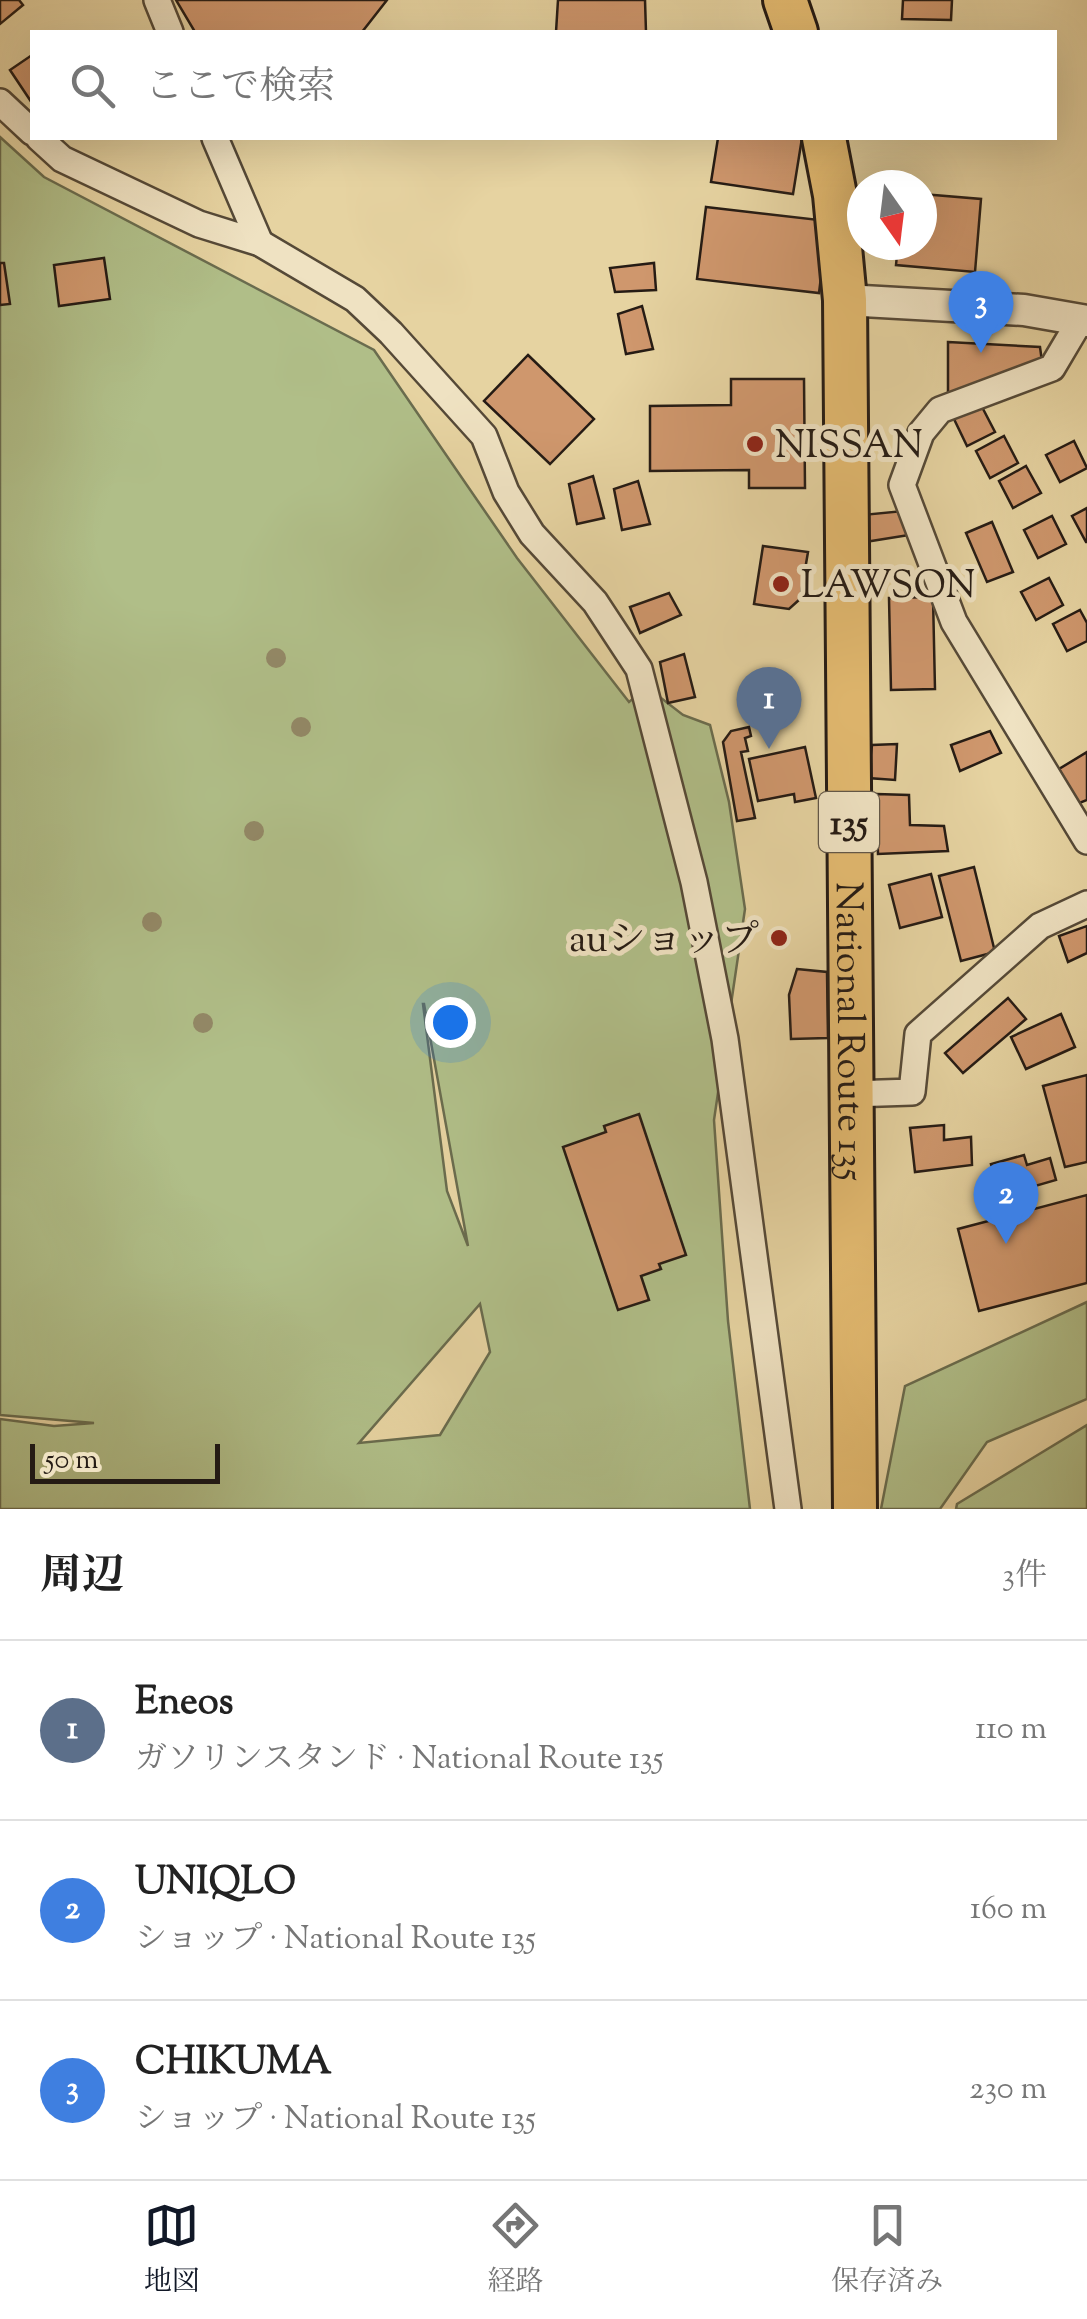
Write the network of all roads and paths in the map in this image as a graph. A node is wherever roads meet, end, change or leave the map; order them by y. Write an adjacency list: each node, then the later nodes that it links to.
1 (157, 0): 3 (street)
2 (785, 0): 4 (highway)
3 (169, 30)
4 (795, 30)
5 (0, 102): 6 (street)
6 (30, 130)
7 (41, 140): 10 (street)
8 (216, 140): 10 (street)
9 (824, 140): 11 (highway, National Route 135 / 135)
10 (260, 243): 16 (street)
11 (845, 300): 12 (street); 15 (highway, National Route 135 / 135)
12 (1084, 320): 13 (street)
13 (1087, 841)
14 (1087, 904): 15 (street)
15 (851, 1094): 17 (highway, National Route 135 / 135)
16 (788, 1509)
17 (855, 1509)

